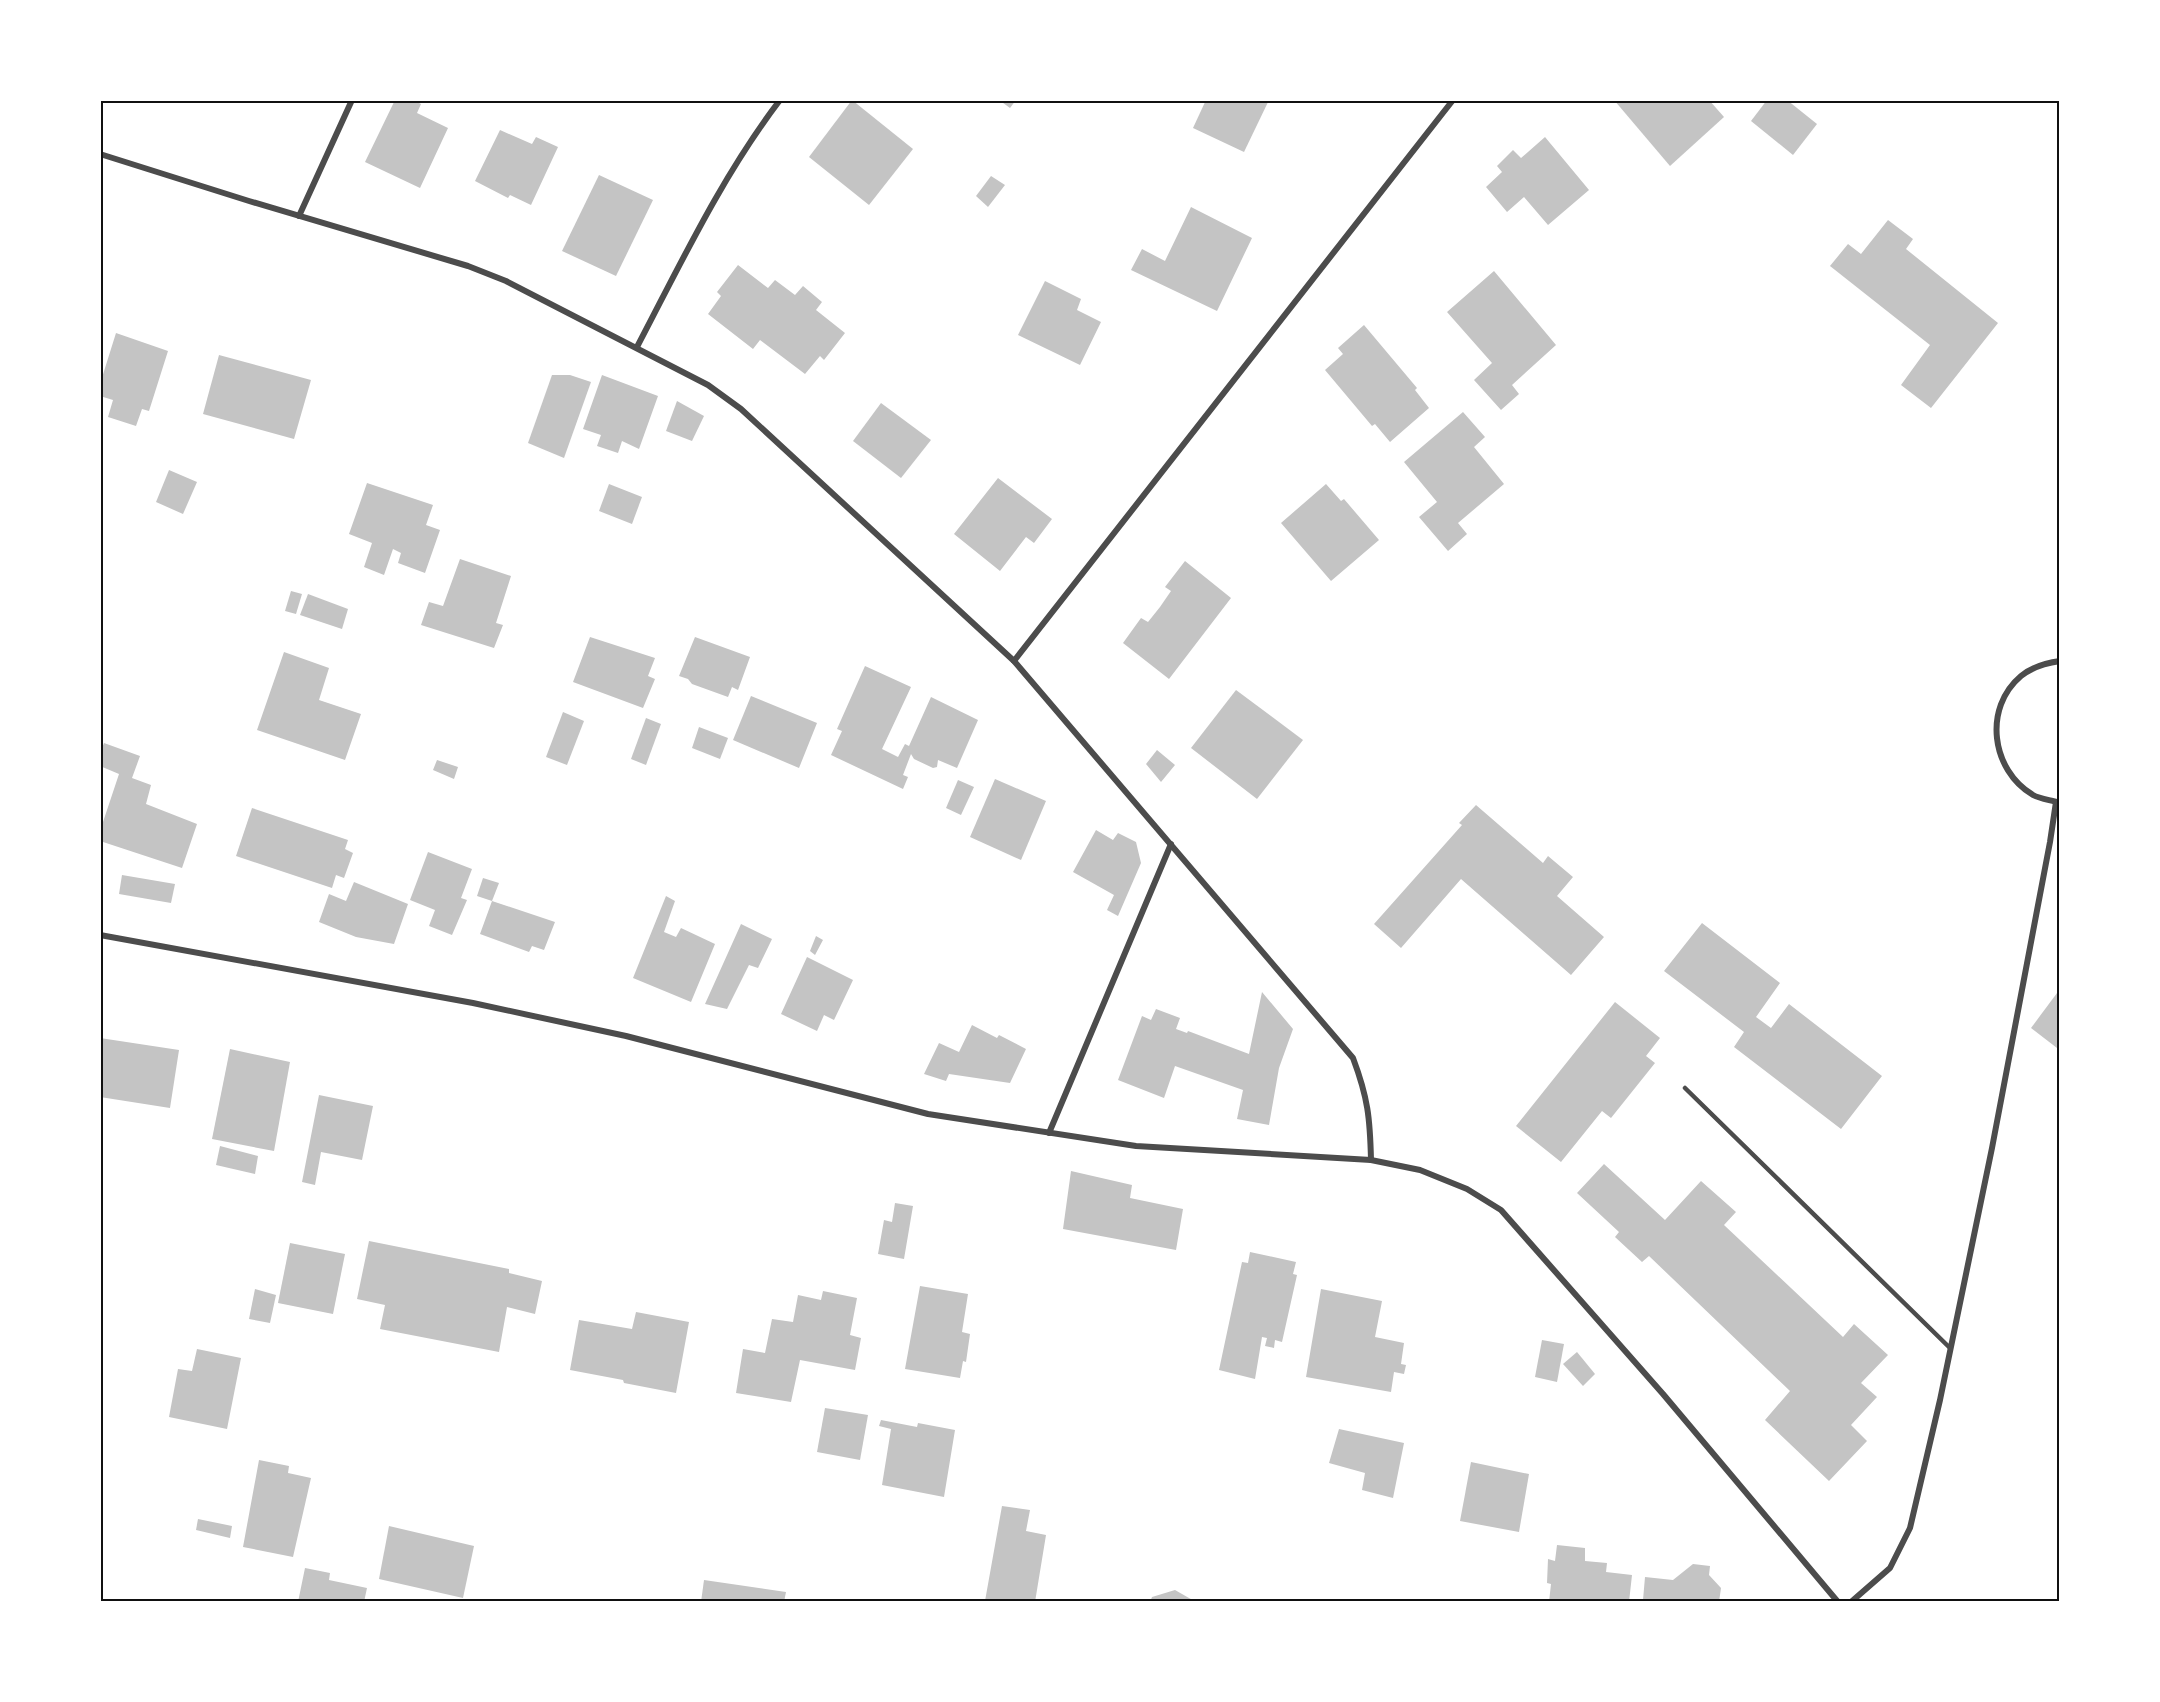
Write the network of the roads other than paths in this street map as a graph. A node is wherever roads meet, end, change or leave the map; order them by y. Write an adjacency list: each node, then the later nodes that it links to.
1 (352, 100): 5 (street)
2 (780, 100): 6 (street)
3 (1453, 100): 7 (street)
4 (100, 154): 5 (street)
5 (299, 216): 6 (street)
6 (637, 347): 7 (street)
7 (1014, 661): 10 (street)
8 (2060, 661): 9 (street)
9 (2058, 802): 15 (street)
10 (1171, 844): 13 (street); 14 (street)
11 (100, 934): 13 (street)
12 (1685, 1088): 15 (lane)
13 (1049, 1133): 14 (street)
14 (1371, 1160): 16 (street)
15 (1950, 1348): 17 (street)
16 (1838, 1602)
17 (1851, 1602)

